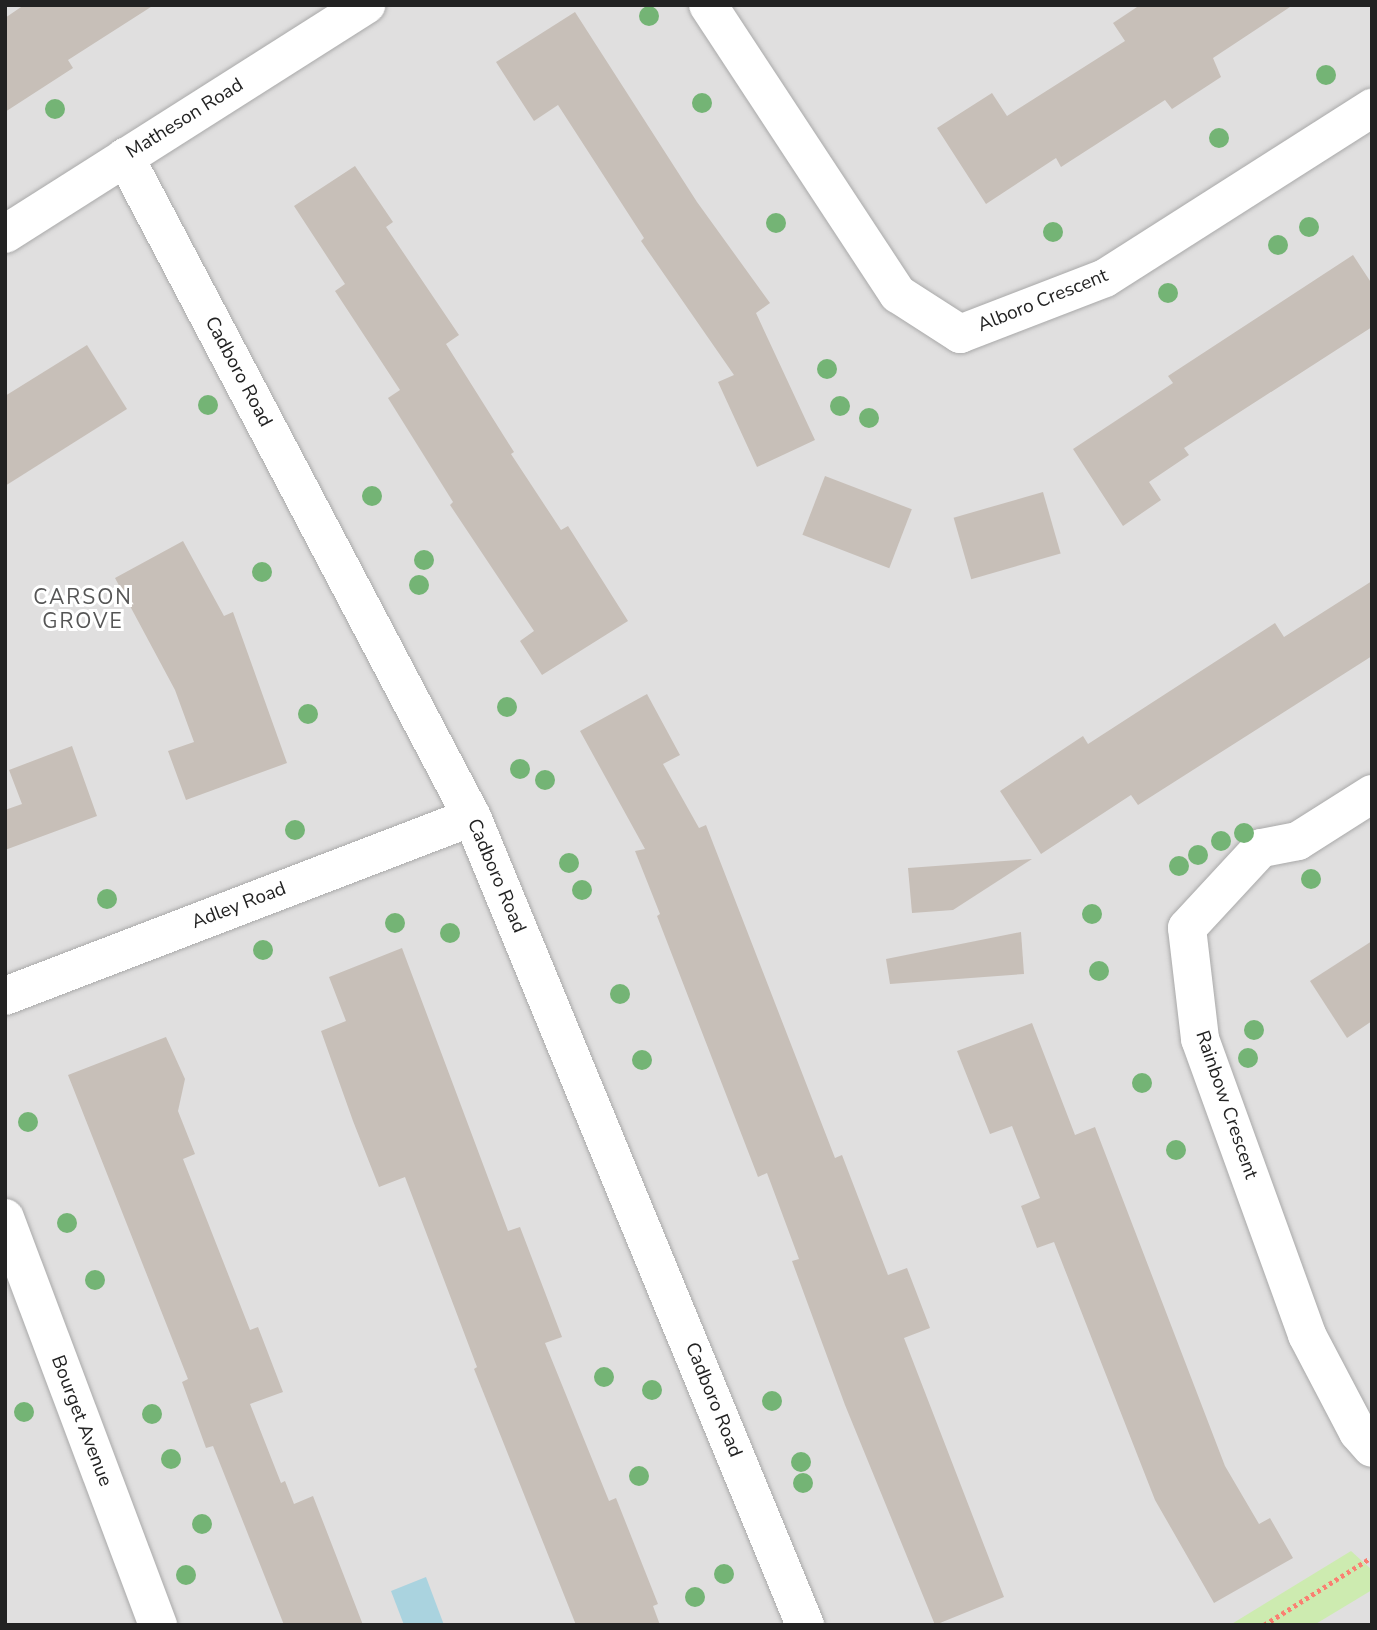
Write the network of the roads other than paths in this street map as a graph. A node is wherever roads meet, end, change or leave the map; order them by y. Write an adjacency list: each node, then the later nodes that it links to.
1 (366, 5): 4 (street, Matheson Road)
2 (708, 5): 3 (street, Alboro Crescent)
3 (1372, 108)
4 (125, 157): 5 (street, Matheson Road); 7 (street, Cadboro Road)
5 (5, 234)
6 (1372, 794): 10 (street, Rainbow Crescent)
7 (472, 817): 8 (street, Adley Road); 12 (street, Cadboro Road)
8 (5, 996)
9 (5, 1218): 11 (street, Bourget Avenue)
10 (1372, 1448)
11 (158, 1625)
12 (805, 1625)

